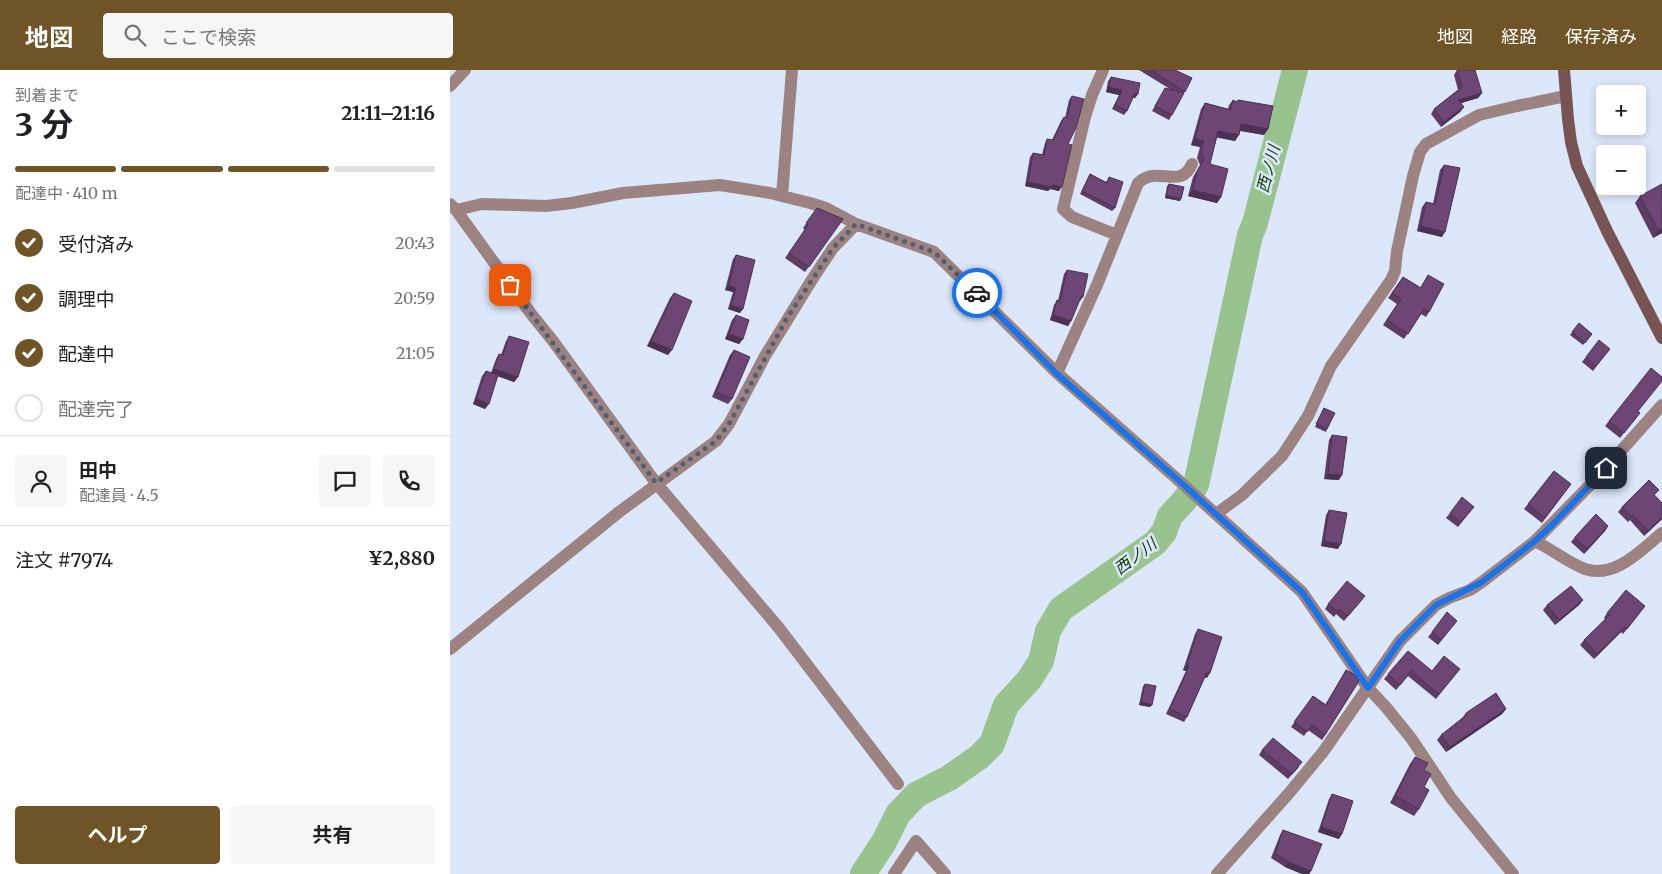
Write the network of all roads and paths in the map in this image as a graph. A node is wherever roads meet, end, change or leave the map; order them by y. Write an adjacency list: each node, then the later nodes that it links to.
1 (465, 70): 5 (street)
2 (792, 70): 8 (street)
3 (1103, 70): 11 (street)
4 (1564, 70): 6 (main road)
5 (450, 86)
6 (1566, 96): 12 (main road); 16 (street)
7 (1192, 164): 11 (street)
8 (782, 196): 9 (street); 10 (street)
9 (453, 207): 15 (street)
10 (856, 224): 13 (street); 15 (street)
11 (1116, 235): 13 (street)
12 (1662, 338)
13 (1057, 374): 16 (street)
14 (1662, 405): 18 (street)
15 (656, 483): 19 (street); 21 (street)
16 (1216, 514): 20 (street)
17 (1662, 533): 18 (street)
18 (1535, 541): 20 (street)
19 (450, 649)
20 (1368, 688): 24 (street); 25 (street)
21 (898, 784)
22 (894, 874): 23 (street)
23 (945, 874)
24 (1217, 874)
25 (1513, 874)

